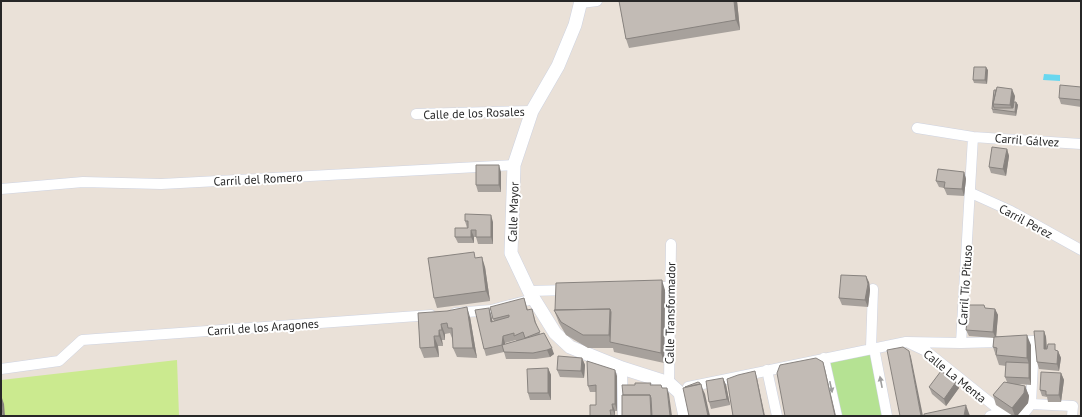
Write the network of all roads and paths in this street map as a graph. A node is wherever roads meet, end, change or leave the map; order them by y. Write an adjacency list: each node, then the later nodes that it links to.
1 (597, 1): 2 (street)
2 (581, 2): 3 (street, Calle Mayor)
3 (532, 111): 4 (street, Calle de los Rosales); 8 (street, Calle Mayor)
4 (416, 114)
5 (917, 128): 6 (street, Carril Gálvez)
6 (973, 137): 7 (street, Carril Gálvez); 10 (street, Carril Tío Pituso)
7 (1081, 144)
8 (514, 165): 9 (street, Carril del Romero); 17 (street, Calle Mayor)
9 (1, 189)
10 (971, 193): 12 (street, Carril Perez); 19 (street, Carril Tío Pituso)
11 (671, 244): 13 (street, Calle Transformador)
12 (1081, 250)
13 (671, 287): 14 (street); 25 (street, Calle Transformador)
14 (639, 288)
15 (873, 289): 20 (street)
16 (576, 290): 17 (street, Carril de los Aragones)
17 (531, 295): 22 (street, Calle Mayor); 23 (street, Carril de los Aragones)
18 (906, 342): 19 (street, Carril Tío Pituso); 20 (street, Carril Tío Pituso); 28 (street, Calle La Menta)
19 (961, 343): 27 (street)
20 (872, 348): 21 (street, Carril Tío Pituso); 33 (street, one-way to 20)
21 (824, 358): 24 (street, Carril Tío Pituso); 32 (street, one-way to 32)
22 (622, 368): 25 (street, Calle Mayor); 29 (street)
23 (1, 369)
24 (767, 370): 26 (street, Carril Tío Pituso); 31 (street)
25 (669, 383): 26 (street, Calle Mayor)
26 (680, 393): 30 (street)
27 (1031, 404): 35 (street); 36 (street)
28 (1006, 414): 34 (street)
29 (623, 416)
30 (684, 416)
31 (776, 416)
32 (837, 416)
33 (887, 416)
34 (990, 416)
35 (1022, 416)
36 (1072, 416)

